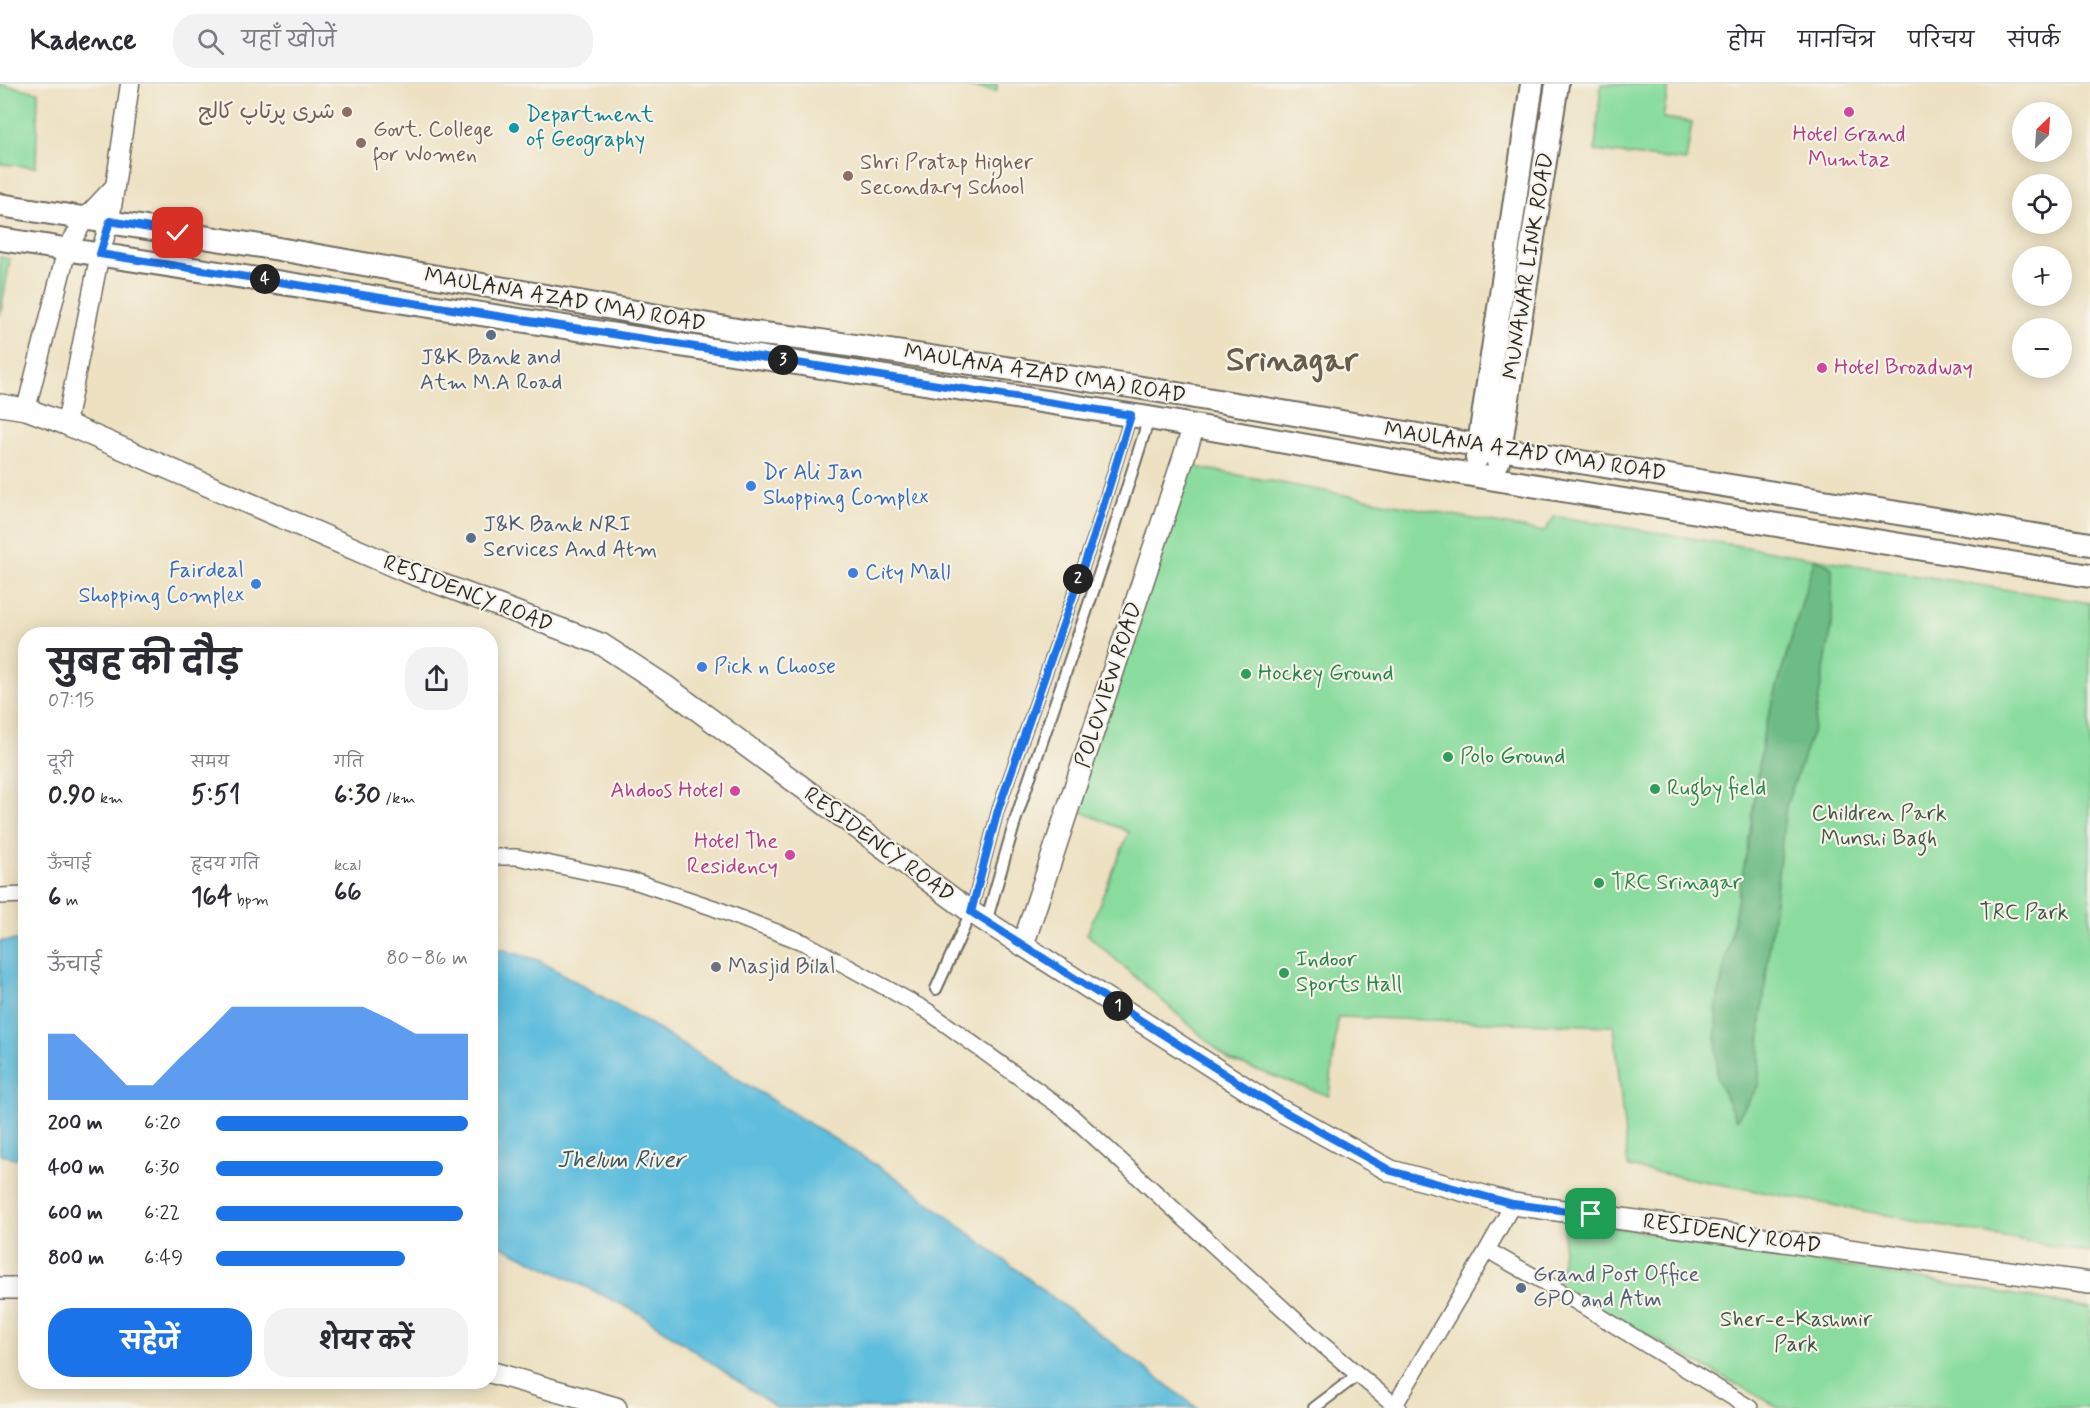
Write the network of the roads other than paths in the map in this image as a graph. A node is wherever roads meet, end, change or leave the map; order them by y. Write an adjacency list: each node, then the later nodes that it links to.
1 (130, 84): 4 (street)
2 (1533, 84): 16 (main road, MUNAWAR LINK ROAD)
3 (1557, 84): 16 (main road, MUNAWAR LINK ROAD)
4 (115, 186): 6 (street); 7 (street)
5 (0, 205): 6 (main road, MAULANA AZAD (MA) ROAD)
6 (86, 218): 7 (main road, MAULANA AZAD (MA) ROAD); 9 (street)
7 (110, 221): 10 (street); 16 (main road, MAULANA AZAD (MA) ROAD)
8 (0, 239): 9 (main road, MAULANA AZAD (MA) ROAD)
9 (67, 249): 10 (main road, MAULANA AZAD (MA) ROAD); 12 (street)
10 (100, 254): 13 (main road, MAULANA AZAD (MA) ROAD); 14 (street)
11 (0, 405): 12 (main road, RESIDENCY ROAD)
12 (26, 409): 14 (main road, RESIDENCY ROAD)
13 (1140, 416): 15 (main road, MAULANA AZAD (MA) ROAD); 23 (street); 23 (street)
14 (66, 424): 23 (main road, RESIDENCY ROAD)
15 (1194, 426): 17 (main road, MAULANA AZAD (MA) ROAD); 24 (main road, POLOVIEW ROAD)
16 (1490, 447): 17 (main road); 18 (main road, MAULANA AZAD (MA) ROAD)
17 (1484, 477): 19 (main road, MAULANA AZAD (MA) ROAD)
18 (2090, 544)
19 (2090, 576)
20 (498, 857): 32 (street)
21 (18, 895): 22 (street)
22 (0, 896)
23 (979, 917): 24 (main road, RESIDENCY ROAD); 25 (street)
24 (1023, 945): 26 (main road, RESIDENCY ROAD)
25 (936, 989)
26 (1513, 1204): 27 (street); 28 (main road, RESIDENCY ROAD)
27 (1487, 1250): 33 (street); 36 (street)
28 (2090, 1283)
29 (0, 1288): 30 (main road)
30 (18, 1288)
31 (498, 1374): 34 (main road)
32 (1359, 1374): 33 (street); 35 (street)
33 (1396, 1406)
34 (616, 1408)
35 (1314, 1408)
36 (1750, 1408)

